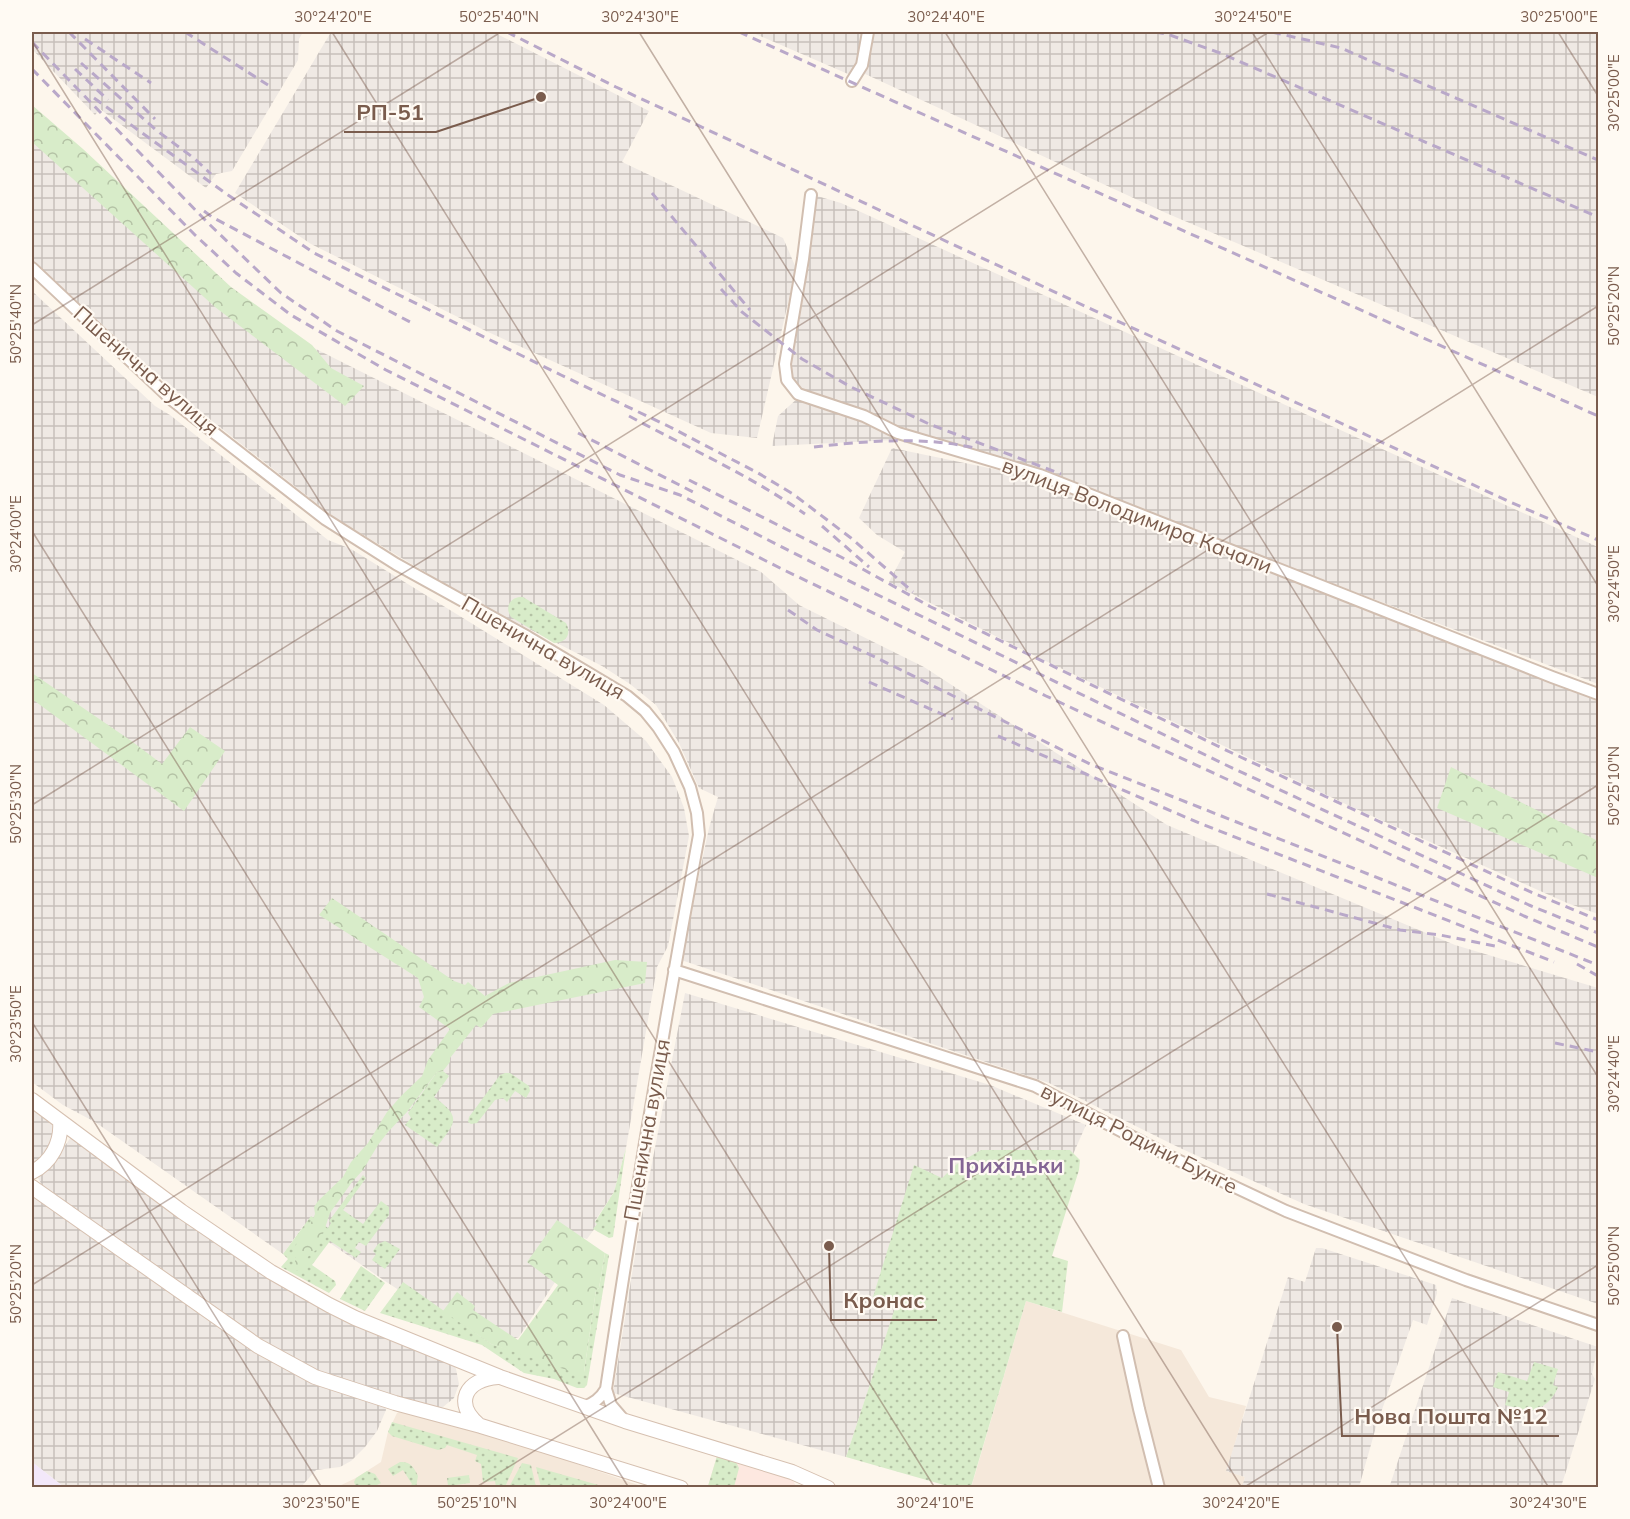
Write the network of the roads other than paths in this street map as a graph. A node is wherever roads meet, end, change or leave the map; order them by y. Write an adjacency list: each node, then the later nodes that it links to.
1 (868, 32): 2 (street)
2 (852, 81)
3 (811, 195): 5 (street, вулиця Володимира Качали)
4 (32, 268): 6 (street, Пшенична вулиця)
5 (1599, 694)
6 (674, 970): 11 (street, вулиця Родини Бунґе); 14 (street, Пшенична вулиця)
7 (32, 1100): 8 (main road)
8 (60, 1121): 9 (main road); 13 (main road)
9 (32, 1172)
10 (32, 1187): 17 (main road)
11 (1599, 1325)
12 (1123, 1336): 22 (street)
13 (500, 1377): 15 (main road); 17 (main road)
14 (606, 1389): 15 (street); 16 (street)
15 (584, 1407): 16 (main road)
16 (625, 1421): 18 (main road)
17 (481, 1426): 19 (main road)
18 (792, 1472): 20 (main road); 21 (main road)
19 (681, 1488)
20 (802, 1488)
21 (828, 1488)
22 (1160, 1488)

